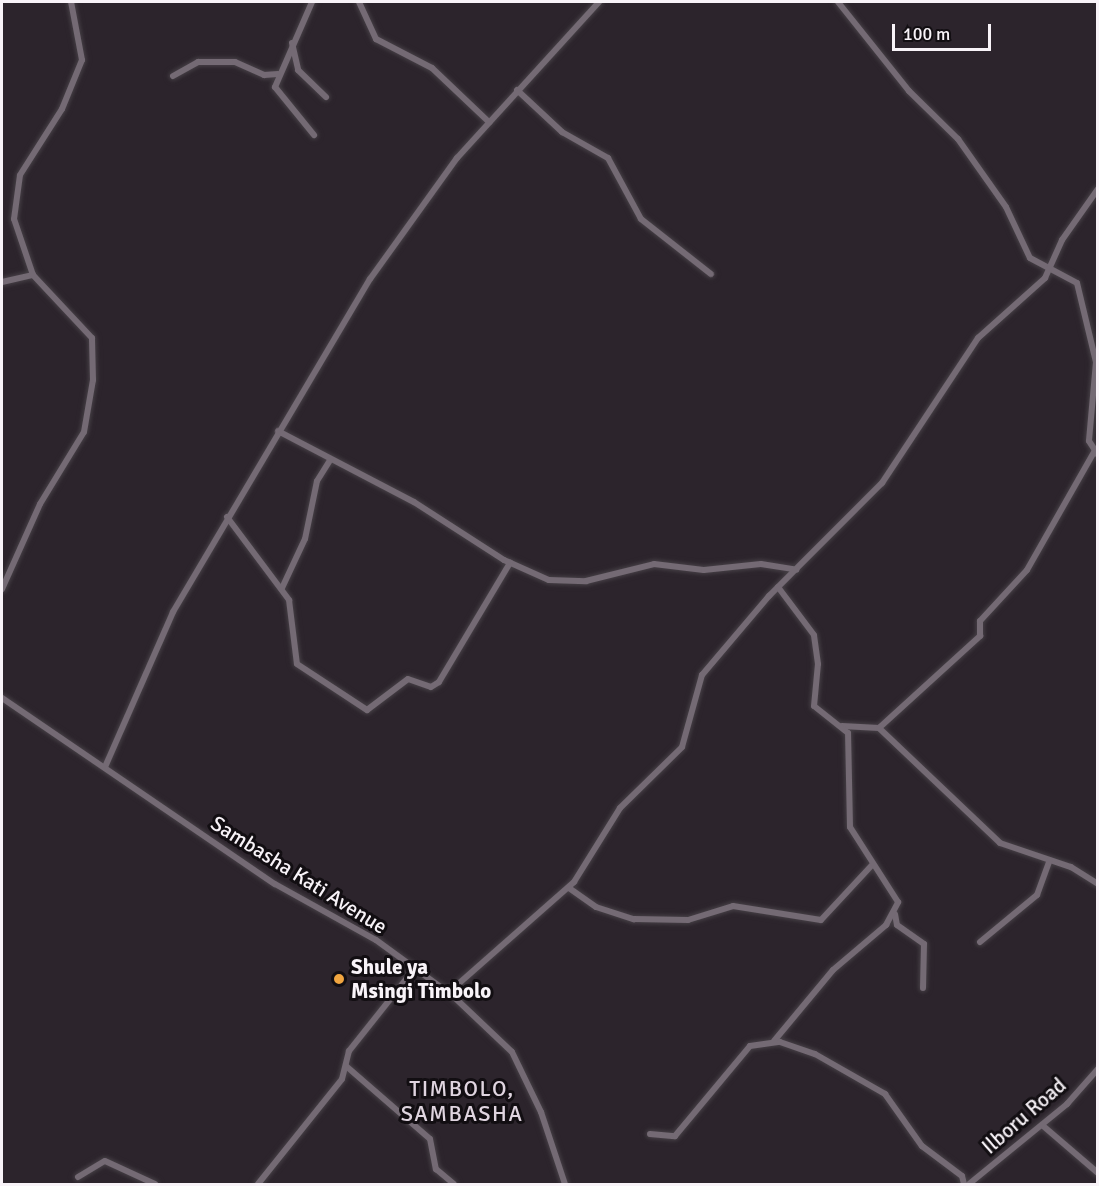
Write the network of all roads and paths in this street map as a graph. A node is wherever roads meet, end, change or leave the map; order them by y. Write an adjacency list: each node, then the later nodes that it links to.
1 (71, 2): 16 (street)
2 (312, 2): 6 (street)
3 (359, 2): 11 (street)
4 (599, 2): 9 (street)
5 (838, 2): 14 (street)
6 (291, 40): 7 (street); 10 (street)
7 (278, 75): 8 (street); 12 (street)
8 (173, 76)
9 (517, 90): 11 (street); 15 (street)
10 (326, 97)
11 (489, 122): 18 (street)
12 (314, 135)
13 (1098, 189): 14 (street)
14 (1051, 269): 19 (street); 23 (street)
15 (711, 274)
16 (33, 276): 17 (street); 26 (street)
17 (2, 282)
18 (278, 431): 20 (street); 21 (street)
19 (1096, 454): 29 (street)
20 (330, 460): 22 (street); 25 (street)
21 (227, 518): 25 (street); 30 (street)
22 (510, 563): 23 (street); 25 (street)
23 (797, 570): 24 (street)
24 (778, 586): 28 (street); 34 (street)
25 (282, 588)
26 (2, 589)
27 (2, 698): 30 (street, Sambasha Kati Avenue)
28 (841, 726): 29 (street); 32 (street)
29 (879, 728): 31 (street)
30 (105, 767): 37 (street, Sambasha Kati Avenue)
31 (1050, 860): 33 (street); 36 (street)
32 (873, 864): 34 (street); 35 (street)
33 (1098, 884)
34 (569, 888): 39 (street)
35 (895, 913): 38 (street); 40 (street)
36 (980, 942)
37 (415, 968): 39 (street, Sambasha Kati Avenue); 41 (street)
38 (923, 988)
39 (448, 993): 50 (street, Sambasha Kati Avenue)
40 (774, 1041): 44 (street); 51 (street)
41 (346, 1066): 48 (street); 49 (street)
42 (1098, 1069): 43 (street, Ilboru Road)
43 (1042, 1125): 45 (street); 52 (street, Ilboru Road)
44 (650, 1134)
45 (1098, 1173)
46 (78, 1177): 47 (street)
47 (155, 1185)
48 (258, 1185)
49 (454, 1185)
50 (565, 1185)
51 (964, 1185)
52 (969, 1185)

